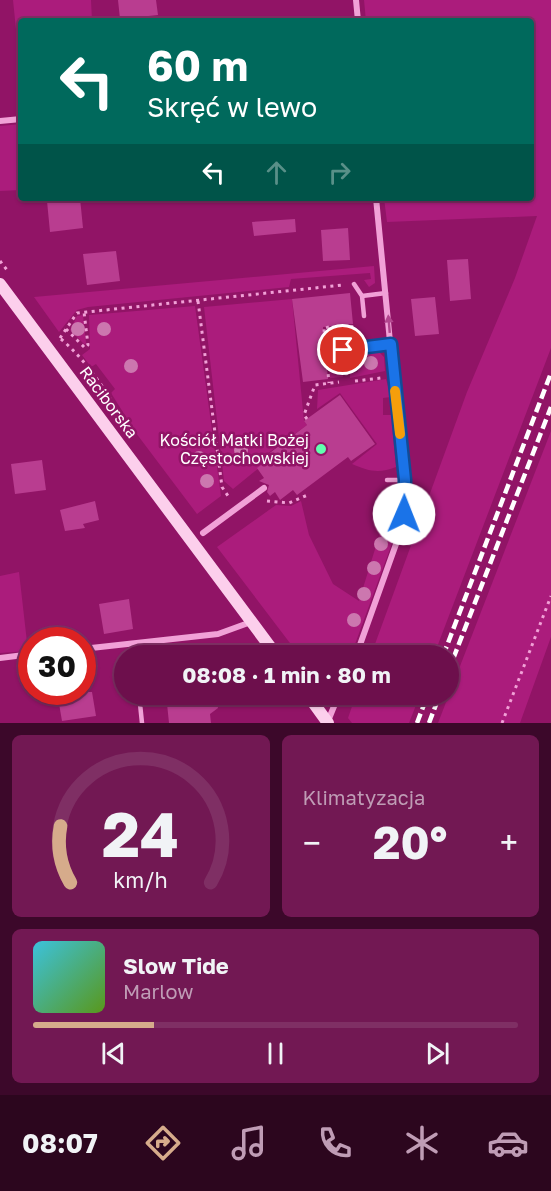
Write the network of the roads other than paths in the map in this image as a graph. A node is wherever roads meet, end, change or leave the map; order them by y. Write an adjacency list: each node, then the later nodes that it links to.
1 (356, 0): 2 (street)
2 (358, 18)
3 (18, 118): 4 (street)
4 (0, 121)
5 (376, 201): 8 (street)
6 (0, 284): 17 (main road, Raciborska)
7 (354, 284): 9 (lane)
8 (386, 293): 9 (lane); 11 (street, one-way to 8)
9 (362, 296): 10 (lane)
10 (364, 316)
11 (391, 344): 12 (lane); 14 (street)
12 (346, 374)
13 (387, 480): 14 (lane)
14 (405, 480): 19 (street)
15 (264, 488): 16 (street)
16 (203, 533)
17 (252, 621): 18 (main road, Raciborska); 20 (street)
18 (270, 645)
19 (360, 645)
20 (96, 647)
21 (18, 656): 22 (street)
22 (0, 658)
23 (140, 705): 26 (lane)
24 (315, 705): 27 (main road)
25 (334, 705): 27 (street)
26 (142, 723)
27 (327, 723)

